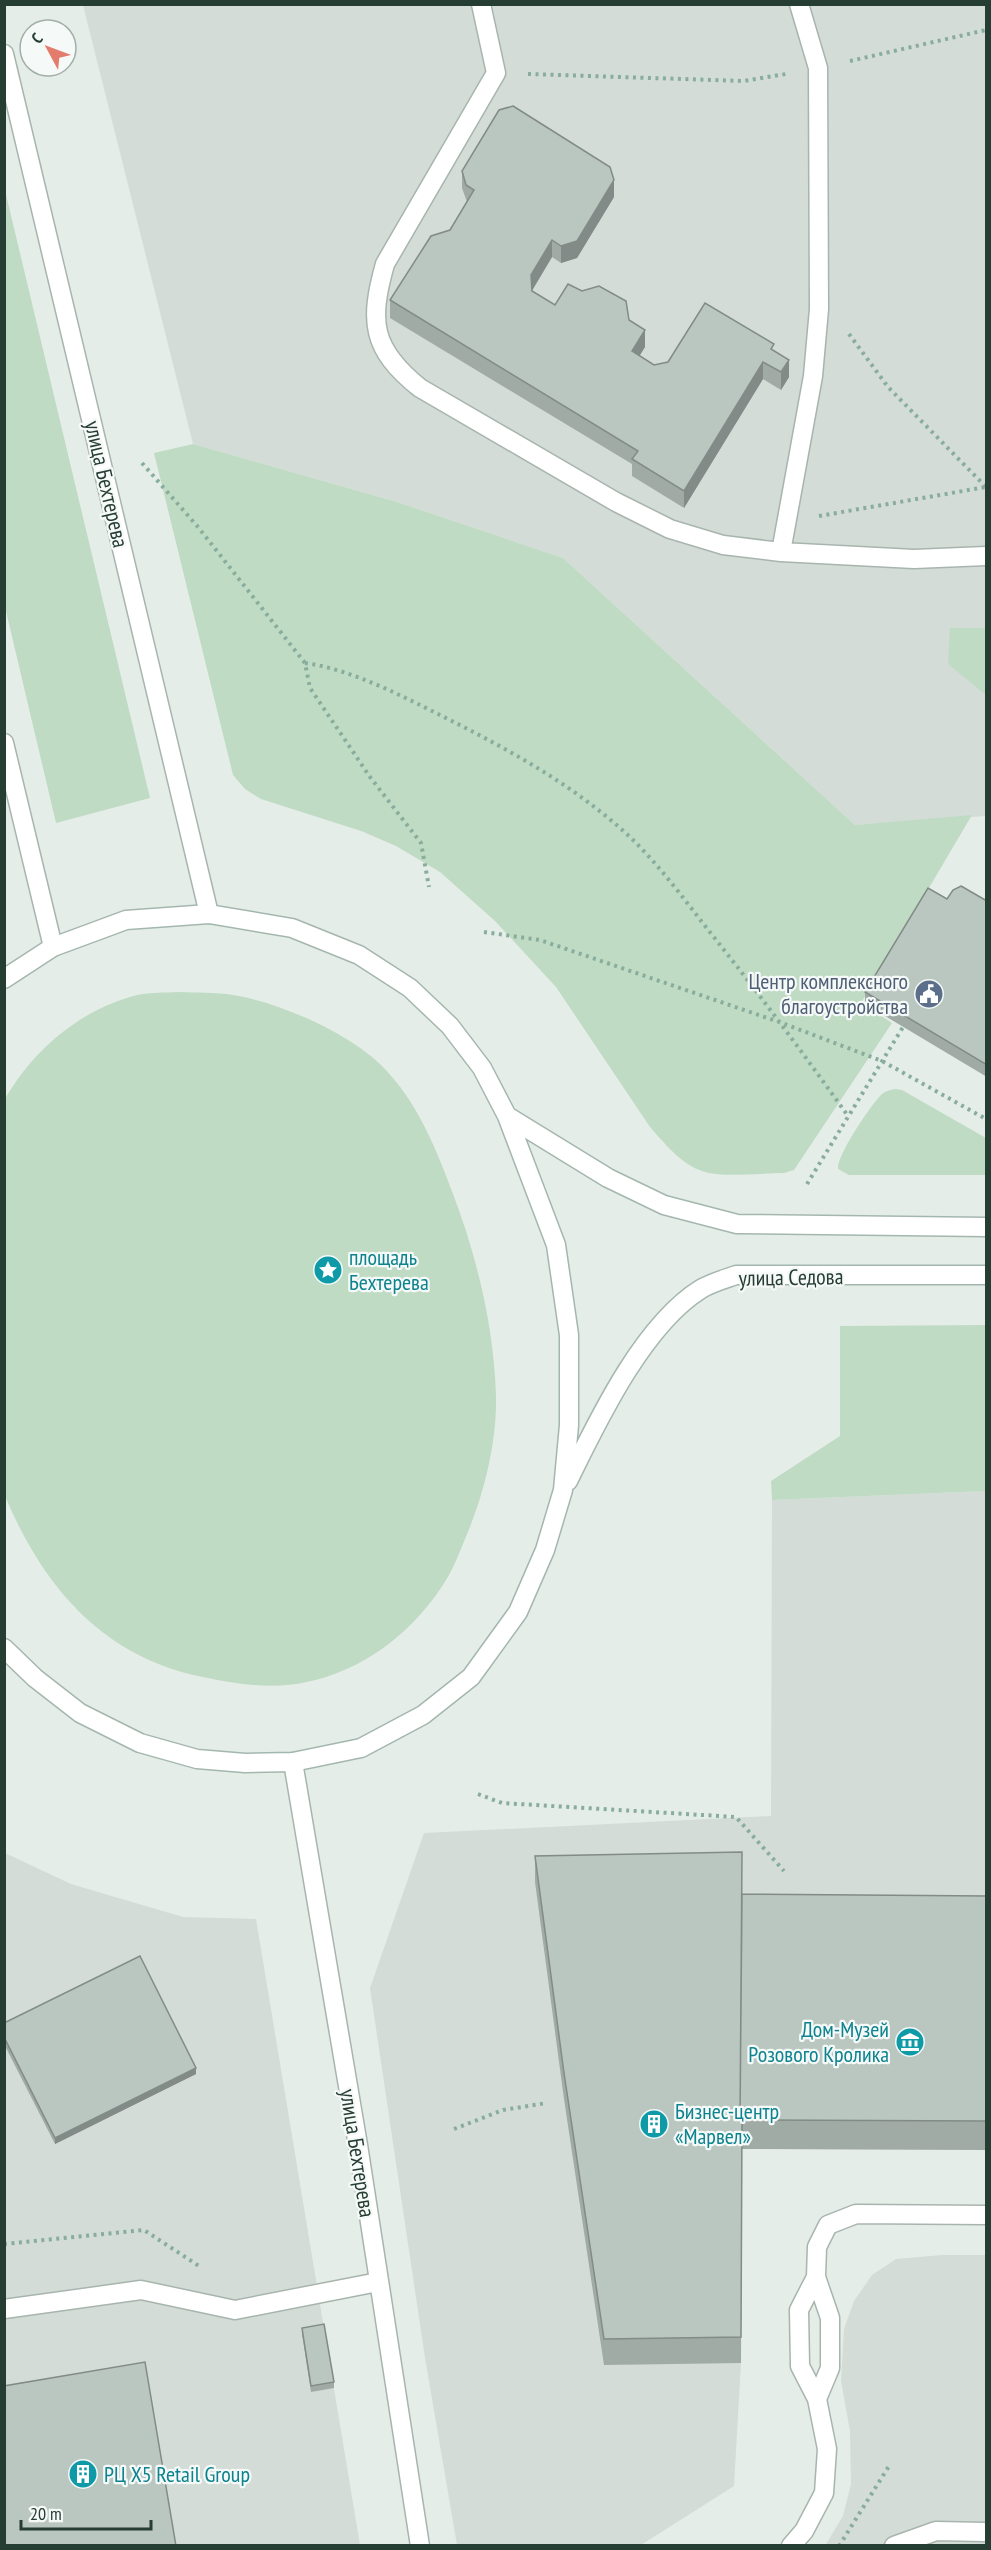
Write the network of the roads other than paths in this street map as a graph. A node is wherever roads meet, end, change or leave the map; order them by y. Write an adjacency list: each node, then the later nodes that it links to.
1 (482, 4): 4 (main road)
2 (799, 4): 4 (main road)
3 (4, 54): 7 (main road, улица Бехтерева)
4 (781, 552): 5 (main road)
5 (987, 556)
6 (4, 743): 8 (main road)
7 (209, 914): 8 (main road); 10 (main road)
8 (53, 947): 9 (main road)
9 (4, 979)
10 (507, 1116): 11 (main road); 13 (main road)
11 (987, 1227)
12 (987, 1275): 13 (main road, улица Седова)
13 (563, 1490): 15 (main road)
14 (4, 1648): 15 (main road)
15 (293, 1762): 18 (main road, улица Бехтерева)
16 (987, 2215): 17 (main road)
17 (816, 2277): 20 (main road); 20 (main road)
18 (378, 2282): 19 (main road); 22 (main road, улица Бехтерева)
19 (4, 2309)
20 (817, 2399): 23 (main road)
21 (984, 2532): 24 (main road)
22 (420, 2546)
23 (791, 2546)
24 (894, 2546)

